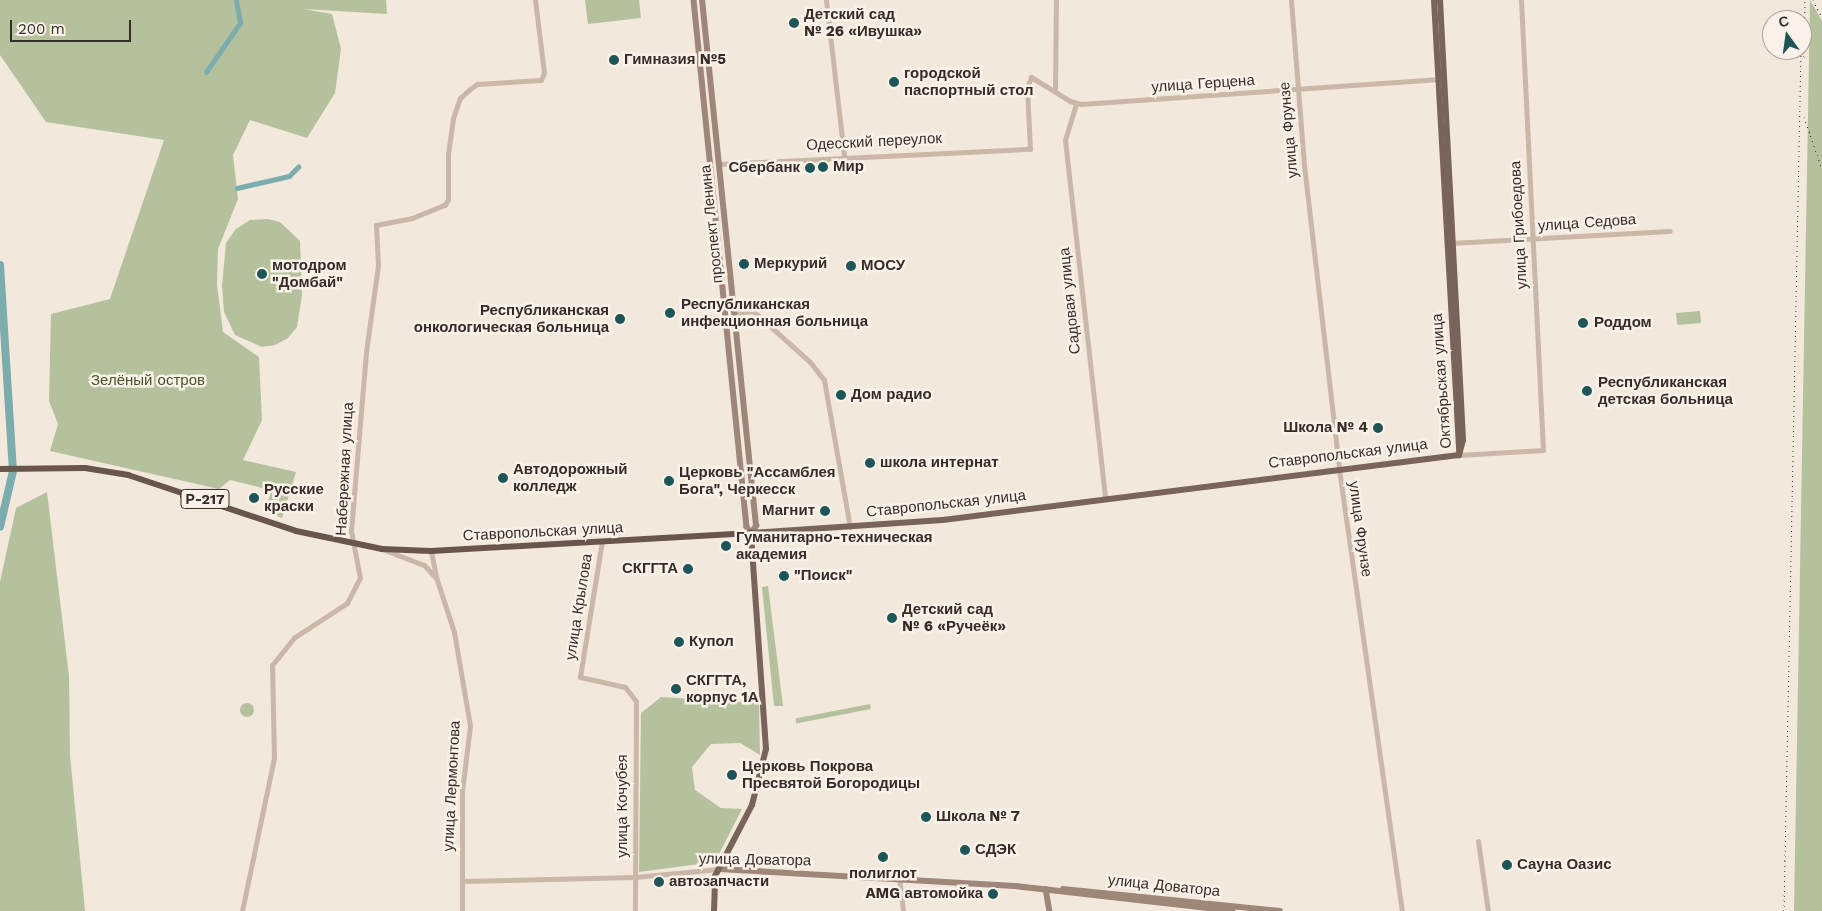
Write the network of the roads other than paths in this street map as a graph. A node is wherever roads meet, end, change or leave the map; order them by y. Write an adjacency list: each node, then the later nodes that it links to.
1 (535, 0): 30 (street, Набережная улица)
2 (694, 0): 28 (main road, проспект Ленина)
3 (702, 0): 15 (main road, проспект Ленина)
4 (826, 0): 14 (street)
5 (1056, 0): 11 (street)
6 (1291, 0): 12 (street, улица Фрунзе)
7 (1434, 0): 10 (main road, Октябрьская улица)
8 (1440, 0): 10 (main road, Октябрьская улица)
9 (1522, 0): 17 (street, улица Грибоедова)
10 (1441, 79): 12 (street, улица Герцена); 18 (main road, Октябрьская улица)
11 (1054, 90): 13 (street); 14 (street, Одесский переулок)
12 (1299, 90): 13 (street, улица Герцена); 22 (street, улица Фрунзе)
13 (1076, 104): 26 (street, Садовая улица)
14 (844, 156): 15 (street, Одесский переулок)
15 (719, 164): 19 (main road, проспект Ленина)
16 (1670, 231): 17 (street, улица Седова)
17 (1532, 239): 18 (street, улица Седова); 20 (street, улица Грибоедова)
18 (1450, 243): 21 (main road, Октябрьская улица)
19 (734, 313): 27 (street); 28 (main road, проспект Ленина)
20 (1543, 450): 21 (street, Ставропольская улица)
21 (1459, 455): 22 (main road, Ставропольская улица)
22 (1339, 468): 26 (main road, Ставропольская улица); 49 (street, улица Фрунзе)
23 (0, 469): 24 (highway, Р-217)
24 (58, 469): 25 (highway, Р-217); 30 (highway, Р-217)
25 (0, 473)
26 (1105, 497): 27 (main road, Ставропольская улица)
27 (850, 527): 28 (main road, Ставропольская улица)
28 (751, 533): 29 (highway, Ставропольская улица); 36 (main road, проспект Ленина)
29 (602, 541): 32 (highway, Ставропольская улица); 34 (street, улица Крылова)
30 (351, 545): 31 (highway, Ставропольская улица); 41 (street, Набережная улица)
31 (382, 549): 32 (highway, Ставропольская улица); 33 (street)
32 (431, 551): 33 (street, улица Лермонтова)
33 (436, 577): 39 (street, улица Лермонтова)
34 (636, 701): 37 (street, улица Кочубея)
35 (1478, 841): 50 (street)
36 (719, 869): 37 (street, улица Доватора); 38 (main road, улица Доватора); 44 (main road, проспект Ленина)
37 (635, 876): 39 (street, улица Доватора); 43 (street, улица Кочубея)
38 (899, 878): 40 (main road, улица Доватора); 45 (street)
39 (462, 881): 42 (street, улица Лермонтова)
40 (1046, 889): 46 (main road); 47 (main road, улица Доватора); 48 (main road, улица Доватора)
41 (242, 911)
42 (462, 911)
43 (635, 911)
44 (714, 911)
45 (903, 911)
46 (1050, 911)
47 (1234, 911)
48 (1280, 911)
49 (1402, 911)
50 (1488, 911)

